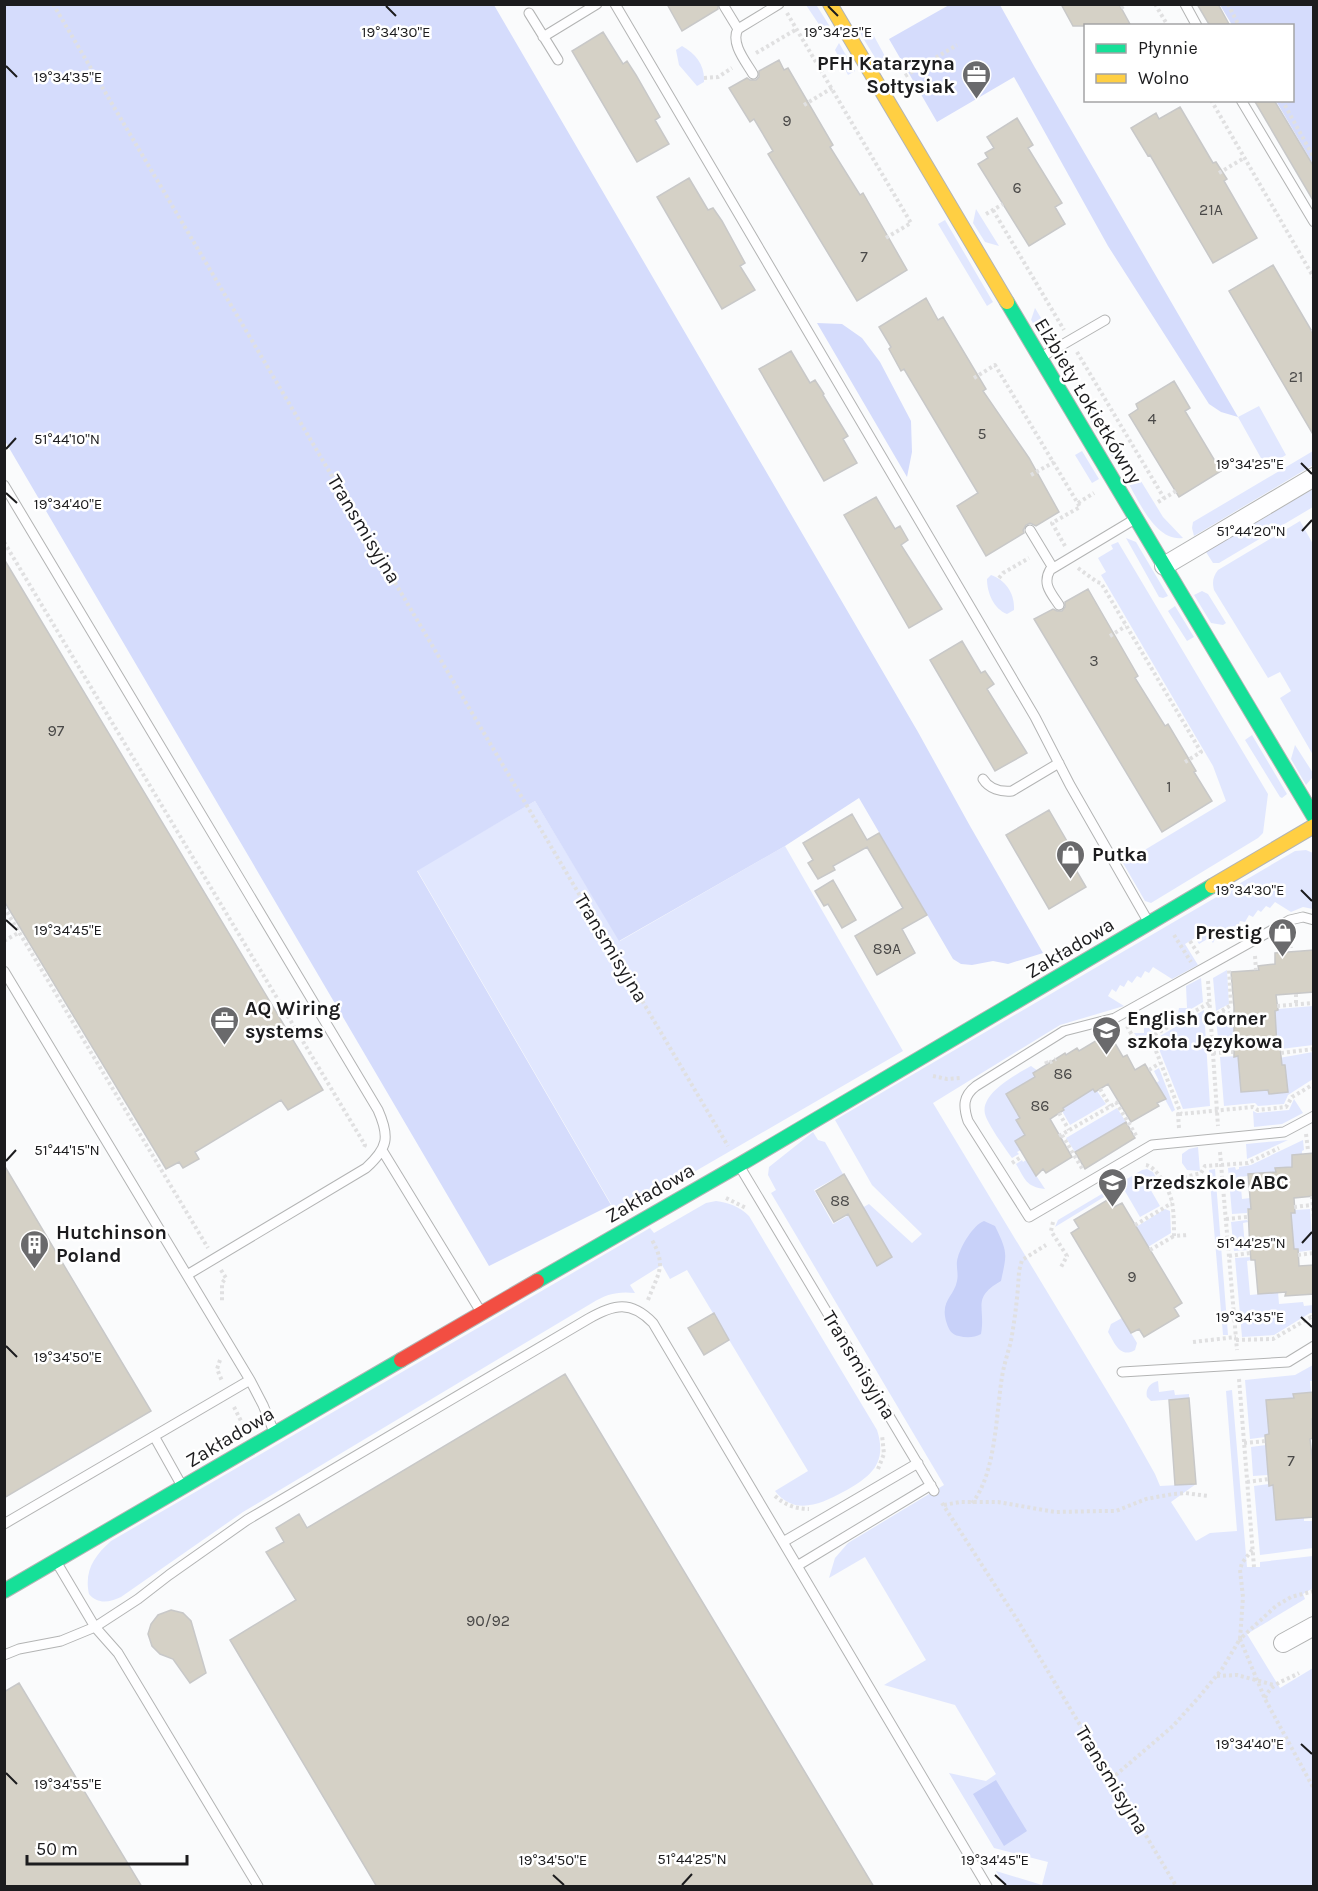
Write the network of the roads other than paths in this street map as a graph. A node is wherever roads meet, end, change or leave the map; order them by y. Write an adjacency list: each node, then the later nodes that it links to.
1 (597, 4): 10 (lane)
2 (615, 4): 24 (lane)
3 (781, 4): 9 (lane)
4 (830, 4): 16 (street, Elżbiety Łokietkówny)
5 (1185, 4): 8 (lane)
6 (724, 6): 9 (lane)
7 (529, 13): 10 (lane)
8 (1196, 24)
9 (738, 30): 12 (lane)
10 (543, 37): 11 (lane)
11 (558, 60)
12 (753, 74)
13 (1242, 102): 14 (lane)
14 (1314, 222)
15 (1106, 320): 16 (lane)
16 (1040, 358): 19 (street, Elżbiety Łokietkówny)
17 (1314, 477): 21 (street)
18 (4, 485): 32 (lane)
19 (1136, 519): 21 (street, Elżbiety Łokietkówny); 22 (lane)
20 (1030, 530): 22 (lane)
21 (1164, 566): 26 (street, Elżbiety Łokietkówny)
22 (1053, 568): 23 (lane)
23 (1059, 605)
24 (1059, 764): 25 (lane); 28 (lane)
25 (983, 779)
26 (1314, 817)
27 (1314, 826): 28 (street, Zakładowa)
28 (1155, 920): 33 (street, Zakładowa)
29 (1314, 920): 31 (lane)
30 (4, 971): 34 (lane)
31 (1314, 1116)
32 (382, 1150): 34 (lane); 35 (lane)
33 (739, 1165): 35 (street, Zakładowa); 41 (lane, Transmisyjna)
34 (187, 1275): 38 (lane)
35 (481, 1313): 39 (street, Zakładowa)
36 (1314, 1346): 37 (lane)
37 (1122, 1372)
38 (250, 1380): 39 (lane); 40 (lane)
39 (274, 1433): 42 (street, Zakładowa)
40 (154, 1436): 42 (lane); 43 (lane)
41 (918, 1463): 44 (lane); 46 (lane, Transmisyjna)
42 (183, 1487): 45 (street, Zakładowa)
43 (4, 1524)
44 (783, 1542): 46 (lane); 49 (lane)
45 (56, 1561): 47 (street, Zakładowa); 49 (lane)
46 (797, 1566): 53 (lane)
47 (4, 1591)
48 (1314, 1626): 50 (street)
49 (95, 1627): 51 (lane); 52 (lane)
50 (1283, 1644)
51 (4, 1655)
52 (258, 1887)
53 (987, 1887)

